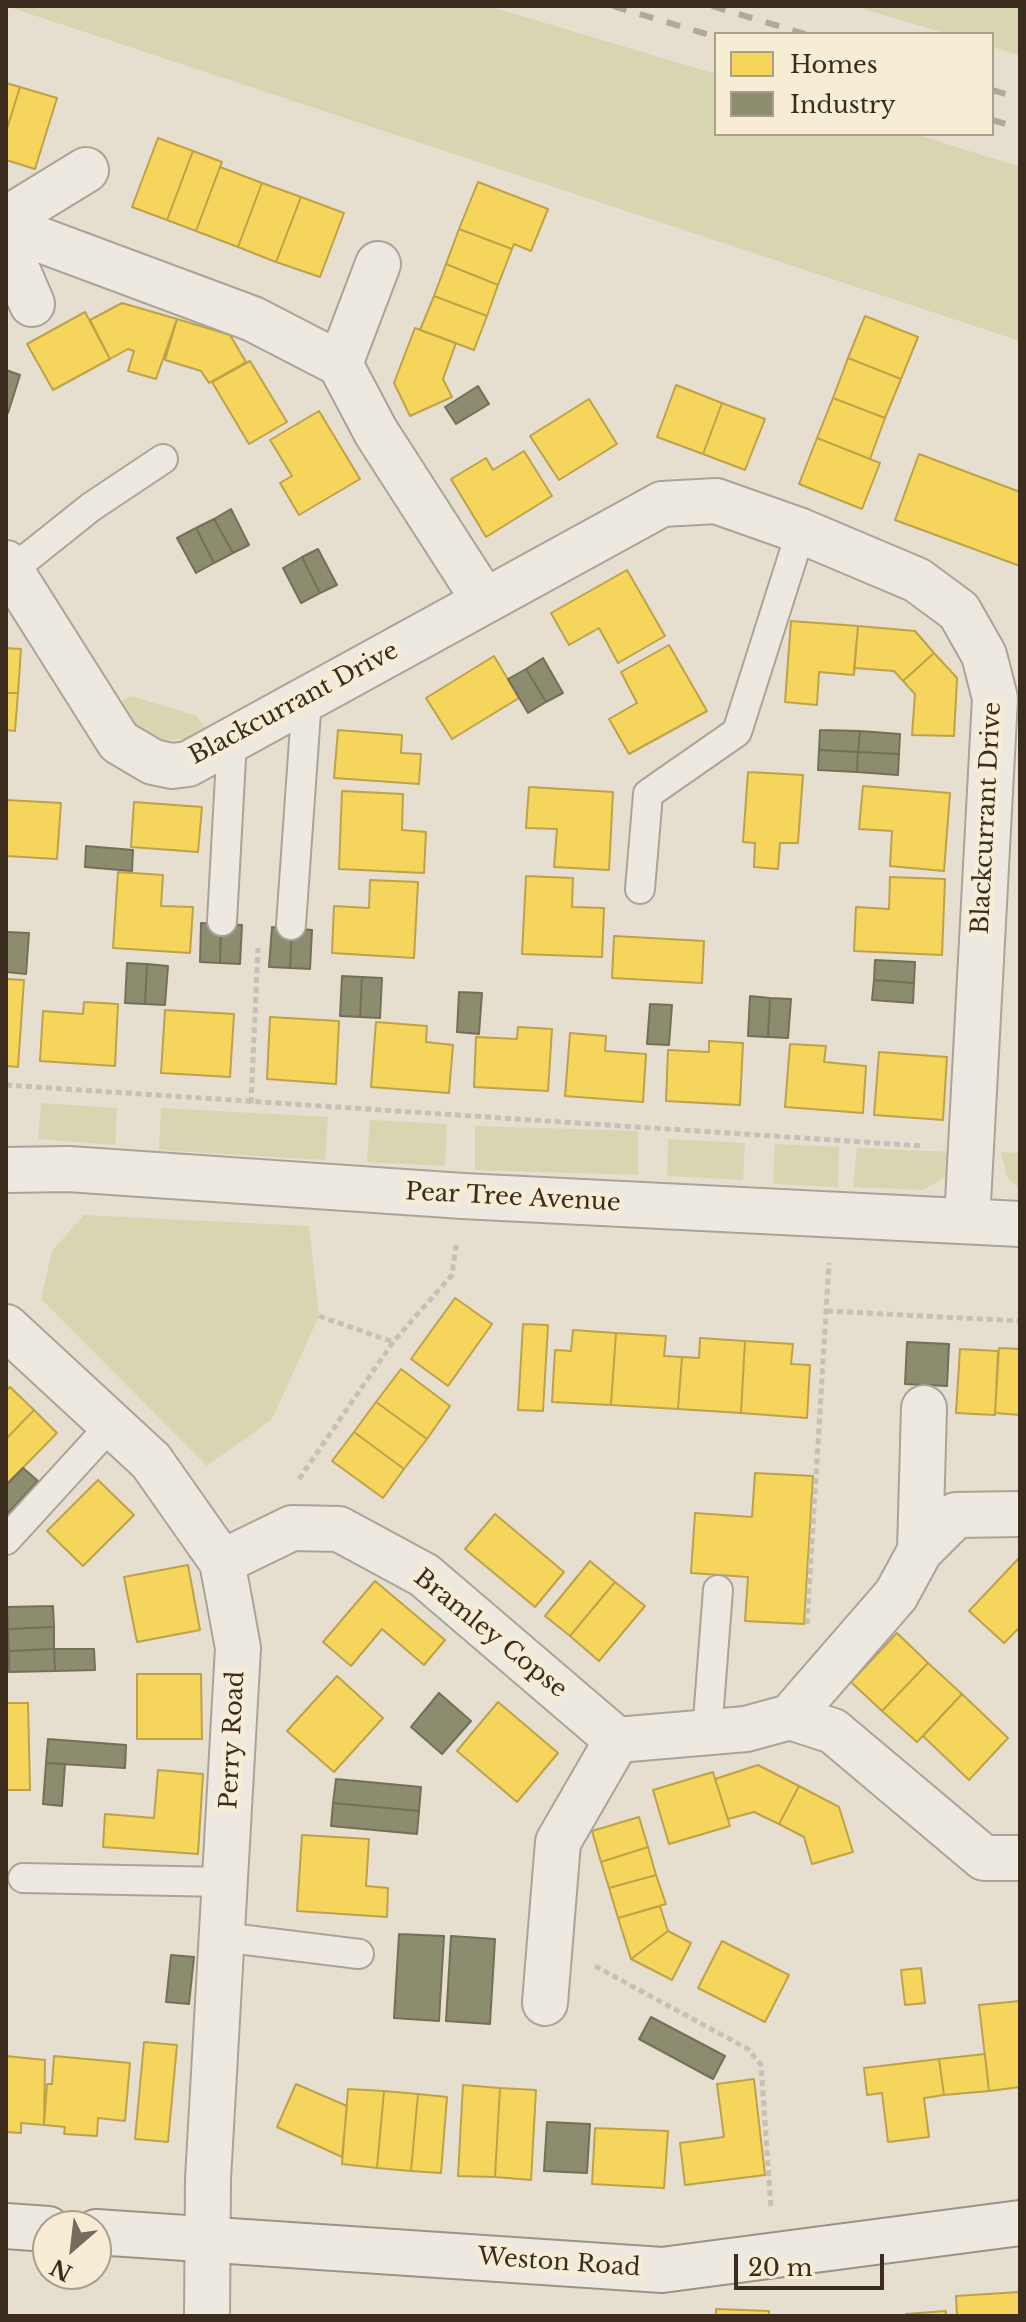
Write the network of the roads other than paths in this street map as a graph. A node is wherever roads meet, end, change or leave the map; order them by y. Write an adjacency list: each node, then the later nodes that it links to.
1 (86, 170): 2 (street)
2 (6, 219)
3 (6, 227): 7 (street)
4 (6, 243): 6 (street)
5 (378, 264): 7 (street)
6 (32, 304)
7 (340, 364): 11 (street)
8 (163, 459): 10 (lane)
9 (801, 531): 11 (street, Blackcurrant Drive); 14 (lane); 18 (street, Blackcurrant Drive)
10 (9, 566): 13 (street, Blackcurrant Drive)
11 (484, 600): 12 (street, Blackcurrant Drive)
12 (307, 698): 13 (street, Blackcurrant Drive); 16 (lane)
13 (232, 740): 15 (lane)
14 (640, 889)
15 (222, 921)
16 (291, 925)
17 (6, 1170): 18 (street, Pear Tree Avenue)
18 (967, 1221): 19 (street, Pear Tree Avenue)
19 (1020, 1224)
20 (6, 1327): 22 (street, Perry Road)
21 (924, 1408): 25 (street)
22 (112, 1424): 24 (lane); 26 (street, Perry Road)
23 (1020, 1514): 25 (street)
24 (6, 1540)
25 (920, 1551): 28 (street)
26 (222, 1562): 30 (street, Bramley Copse); 33 (street, Perry Road)
27 (718, 1590): 29 (lane)
28 (790, 1717): 29 (street); 31 (street)
29 (707, 1733): 30 (street)
30 (617, 1740): 36 (street)
31 (1020, 1858)
32 (23, 1878): 33 (lane)
33 (225, 1882): 34 (street, Perry Road)
34 (222, 1937): 35 (lane); 41 (street, Perry Road)
35 (359, 1954)
36 (545, 2003)
37 (1020, 2223): 41 (street, Weston Road)
38 (6, 2226): 39 (street)
39 (32, 2228)
40 (112, 2233): 41 (street, Weston Road)
41 (208, 2239): 42 (street, Perry Road)
42 (207, 2316)

